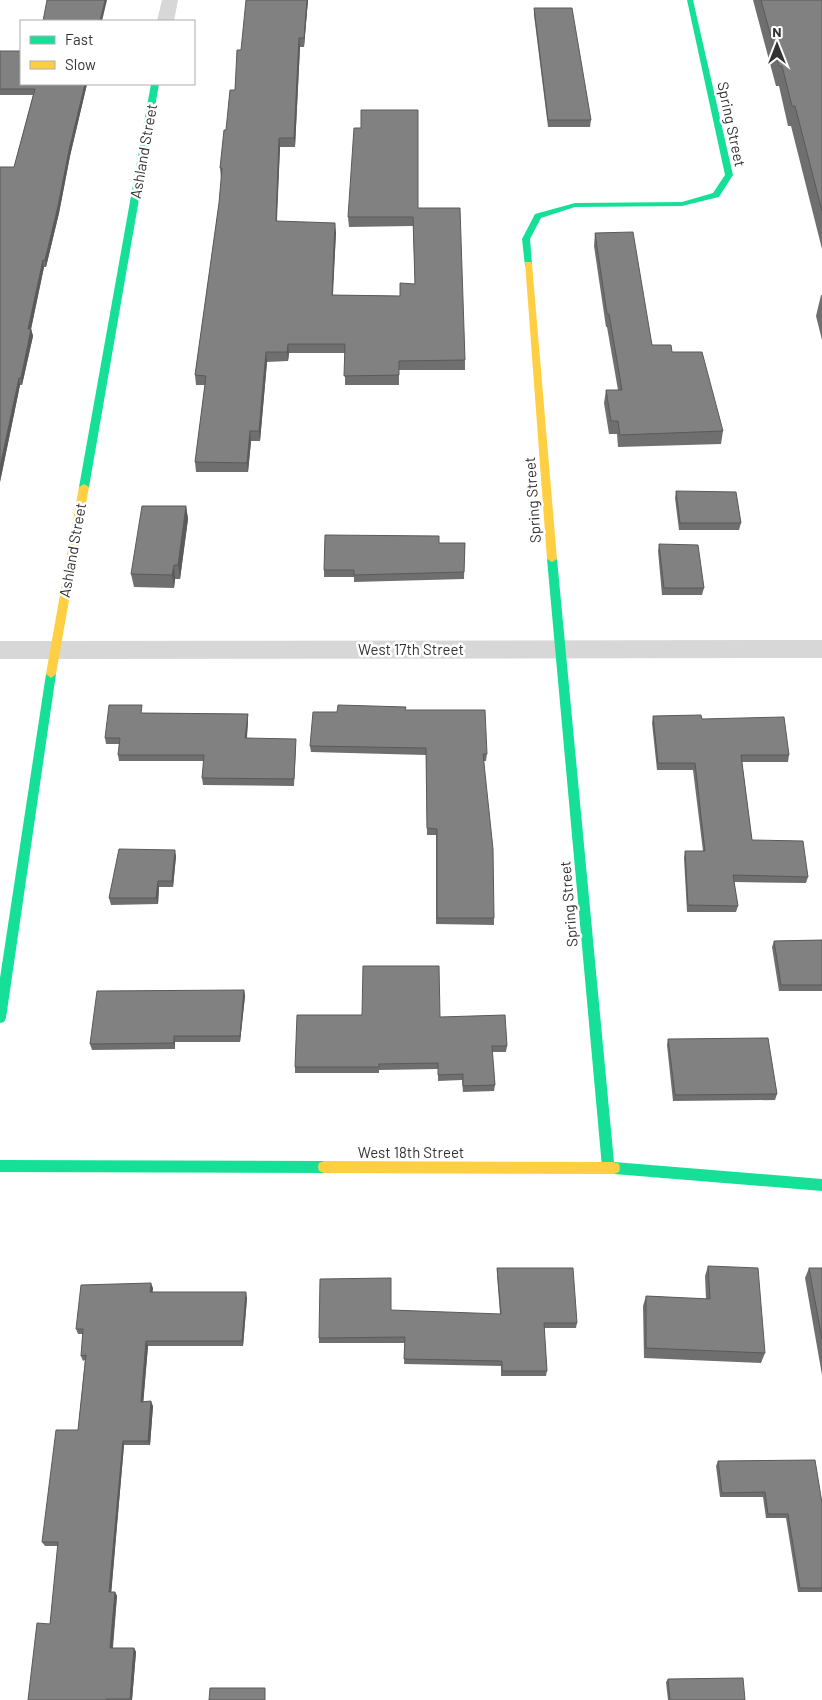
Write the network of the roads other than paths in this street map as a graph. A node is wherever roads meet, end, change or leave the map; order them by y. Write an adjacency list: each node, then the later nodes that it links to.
1 (170, 0): 3 (street)
2 (690, 0): 5 (street, Spring Street)
3 (166, 20)
4 (155, 85): 8 (street, Ashland Street)
5 (558, 649): 6 (street, West 17th Street); 8 (street, West 17th Street); 11 (street, Spring Street)
6 (822, 649)
7 (0, 650): 8 (street, West 17th Street)
8 (54, 650): 9 (street, Ashland Street)
9 (0, 1018)
10 (0, 1166): 11 (street, West 18th Street)
11 (608, 1167): 12 (street, West 18th Street)
12 (822, 1184)

